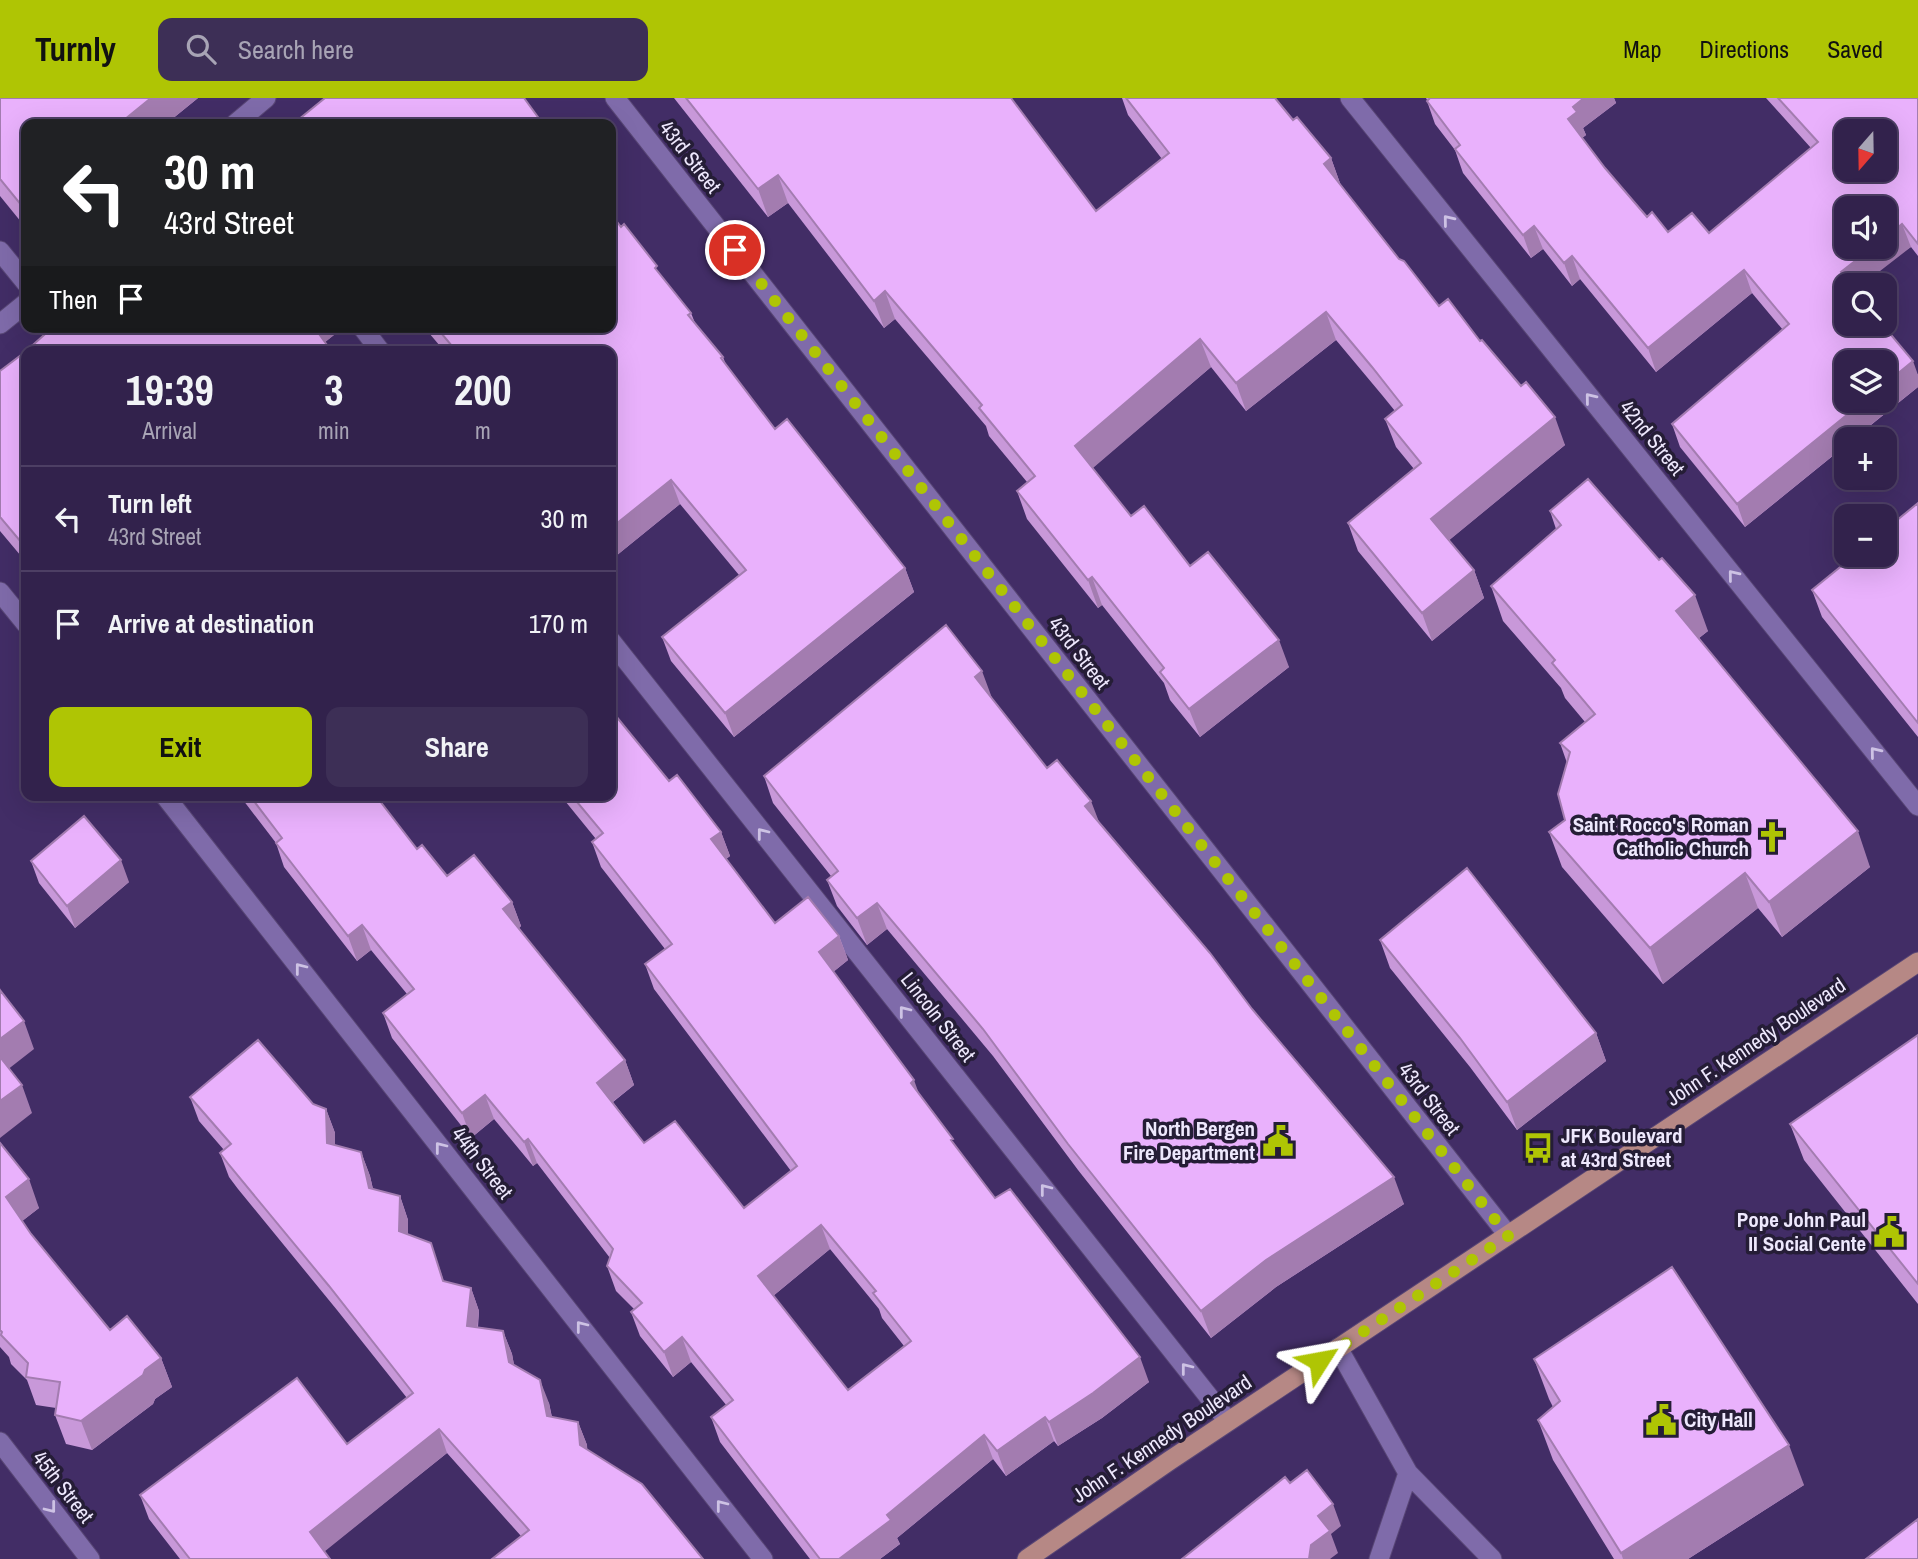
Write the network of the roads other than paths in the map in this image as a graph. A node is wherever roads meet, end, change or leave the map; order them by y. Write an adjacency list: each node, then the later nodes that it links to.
1 (266, 98): 4 (street)
2 (615, 98): 15 (street, 43rd Street)
3 (1350, 98): 13 (street, 42nd Street, one-way to 3)
4 (241, 119)
5 (0, 251): 6 (street)
6 (21, 277)
7 (21, 307): 8 (street)
8 (0, 324)
9 (0, 592): 10 (street)
10 (21, 618)
11 (616, 647): 17 (street, Lincoln Street, one-way to 11)
12 (168, 801): 21 (street, 44th Street, one-way to 12)
13 (1918, 806)
14 (1918, 962): 15 (main road, John F. Kennedy Boulevard)
15 (1508, 1236): 16 (main road, John F. Kennedy Boulevard)
16 (1338, 1348): 17 (main road, John F. Kennedy Boulevard); 19 (street)
17 (1228, 1421): 22 (main road, John F. Kennedy Boulevard)
18 (4, 1455): 20 (street, 45th Street, one-way to 20)
19 (1408, 1474): 23 (street); 24 (street)
20 (90, 1559)
21 (763, 1559)
22 (1027, 1559)
23 (1380, 1559)
24 (1492, 1559)

